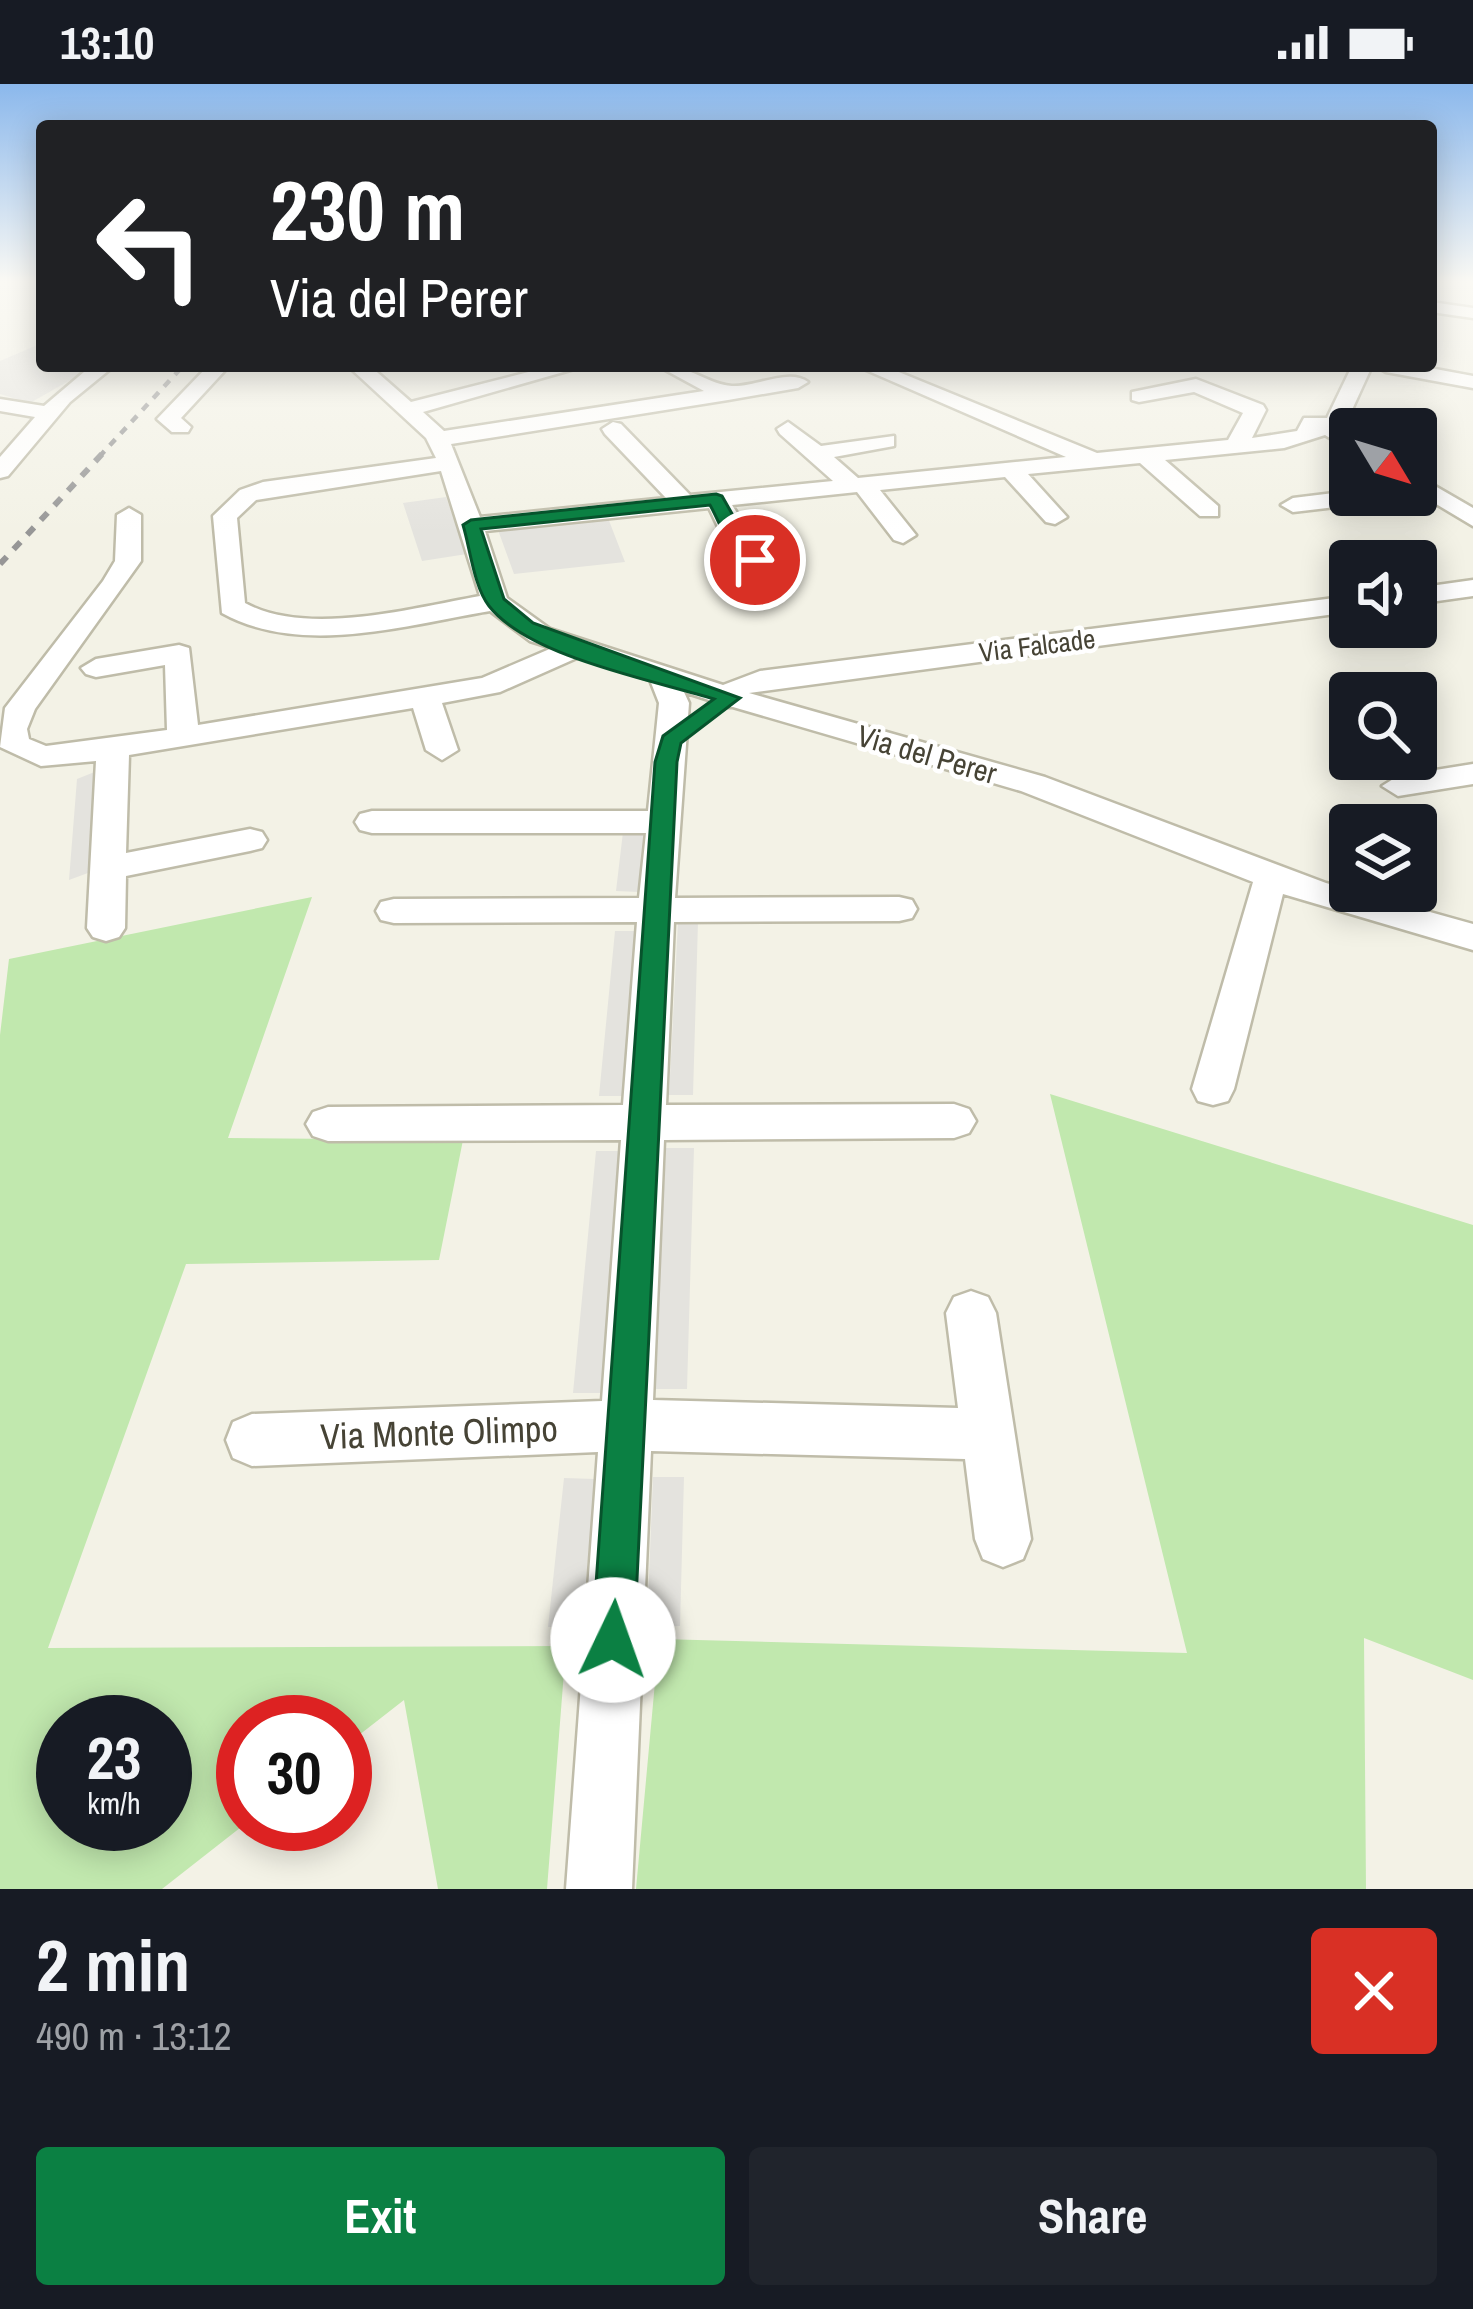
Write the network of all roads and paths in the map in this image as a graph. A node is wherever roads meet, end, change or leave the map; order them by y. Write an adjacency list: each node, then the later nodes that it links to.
1 (96, 372): 17 (street)
2 (213, 372): 18 (street)
3 (365, 372): 16 (street)
4 (553, 372): 16 (street)
5 (681, 372): 12 (street)
6 (881, 372): 28 (street)
7 (1197, 372): 21 (street)
8 (1359, 372): 15 (street)
9 (1419, 372): 11 (street)
10 (798, 382): 12 (street)
11 (1473, 382)
12 (728, 394): 25 (street)
13 (1139, 396): 24 (street)
14 (0, 405): 17 (street)
15 (1342, 408)
16 (411, 409): 25 (street)
17 (51, 414): 30 (street)
18 (180, 427)
19 (613, 429): 35 (street)
20 (788, 429): 26 (street)
21 (1329, 432)
22 (1329, 432): 24 (street)
23 (886, 441): 26 (street)
24 (1237, 445): 27 (street)
25 (444, 451): 41 (street); 46 (street)
26 (816, 454): 31 (street)
27 (1144, 454): 28 (street); 37 (street)
28 (1090, 459): 29 (street)
29 (1010, 469): 31 (street); 39 (street)
30 (0, 471)
31 (858, 485): 33 (street); 42 (street)
32 (1437, 497): 40 (street)
33 (716, 499): 35 (street); 43 (street)
34 (1329, 501): 36 (street)
35 (683, 502): 41 (street)
36 (1293, 505)
37 (1209, 512)
38 (129, 514): 55 (street)
39 (1055, 518)
40 (1473, 519)
41 (471, 525): 46 (street)
42 (903, 535)
43 (762, 573)
44 (1473, 589): 45 (street)
45 (1437, 593)
46 (495, 602): 48 (street, Via del Perer)
47 (1329, 607): 52 (street, Via Falcade)
48 (574, 649): 50 (street, Via del Perer); 51 (street)
49 (96, 668): 53 (street)
50 (662, 676): 52 (street, Via del Perer); 54 (street)
51 (424, 697): 53 (street); 56 (street)
52 (730, 698): 54 (street); 63 (street, Via del Perer)
53 (183, 736): 55 (street)
54 (671, 741): 60 (street)
55 (113, 748): 62 (street)
56 (442, 750)
57 (1473, 773): 58 (street)
58 (1398, 786)
59 (372, 822): 60 (street)
60 (662, 822): 65 (street)
61 (250, 840): 62 (street)
62 (109, 868): 67 (street)
63 (1274, 878): 68 (street, Via del Perer); 69 (street)
64 (898, 909): 65 (street)
65 (656, 910): 66 (street); 70 (street)
66 (394, 911)
67 (106, 928)
68 (1473, 938)
69 (1214, 1089)
70 (643, 1120): 71 (street); 72 (street); 74 (street)
71 (954, 1121)
72 (328, 1124)
73 (971, 1313): 75 (street)
74 (625, 1425): 75 (street, Via Monte Olimpo); 76 (street, Via Monte Olimpo); 78 (street)
75 (989, 1434): 77 (street)
76 (252, 1440)
77 (1003, 1539)
78 (598, 1889)

